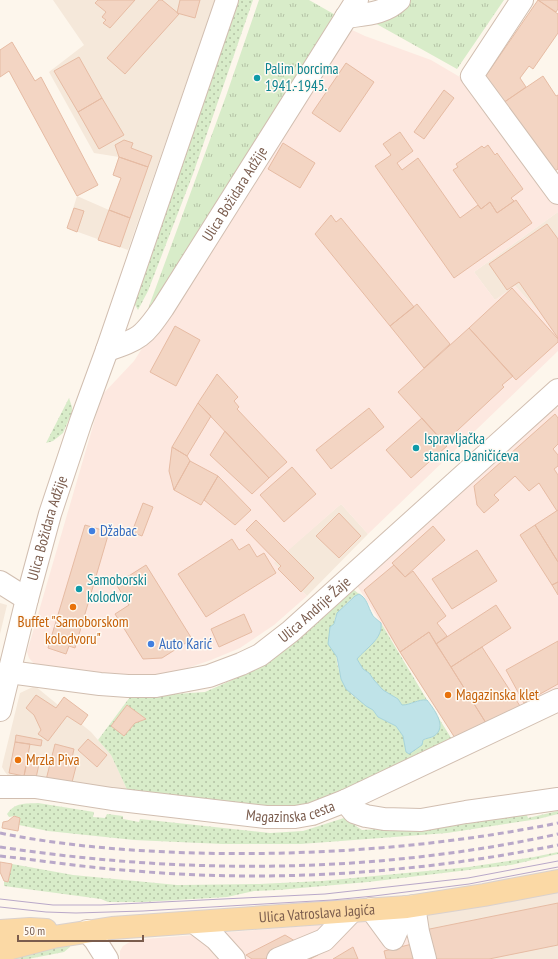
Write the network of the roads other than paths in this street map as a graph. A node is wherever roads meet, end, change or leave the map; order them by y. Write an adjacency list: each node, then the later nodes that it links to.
1 (227, 0): 6 (street, Ulica Božidara Adžije)
2 (400, 0): 4 (street)
3 (522, 0): 5 (street)
4 (351, 9): 6 (street, Ulica Božidara Adžije)
5 (558, 193)
6 (107, 350): 9 (street, Ulica Božidara Adžije)
7 (556, 398): 10 (street, Ulica Andrije Žaje)
8 (0, 582): 9 (street)
9 (27, 599): 10 (street, Ulica Božidara Adžije)
10 (9, 672): 12 (street, Ulica Božidara Adžije)
11 (558, 700): 15 (street, Magazinska cesta)
12 (1, 705)
13 (0, 787): 15 (street, Magazinska cesta)
14 (558, 799): 15 (street)
15 (345, 801)
16 (558, 881): 17 (main road, Ulica Vatroslava Jagića)
17 (411, 906): 18 (main road, Ulica Vatroslava Jagića); 18 (street); 28 (street)
18 (362, 910): 20 (main road, Ulica Vatroslava Jagića); 27 (street)
19 (0, 920): 21 (main road)
20 (195, 923): 23 (main road, Ulica Vatroslava Jagića); 26 (street)
21 (30, 929): 22 (main road); 23 (main road)
22 (0, 930)
23 (80, 932): 24 (main road); 25 (street)
24 (0, 951)
25 (107, 959)
26 (234, 959)
27 (278, 959)
28 (425, 959)

